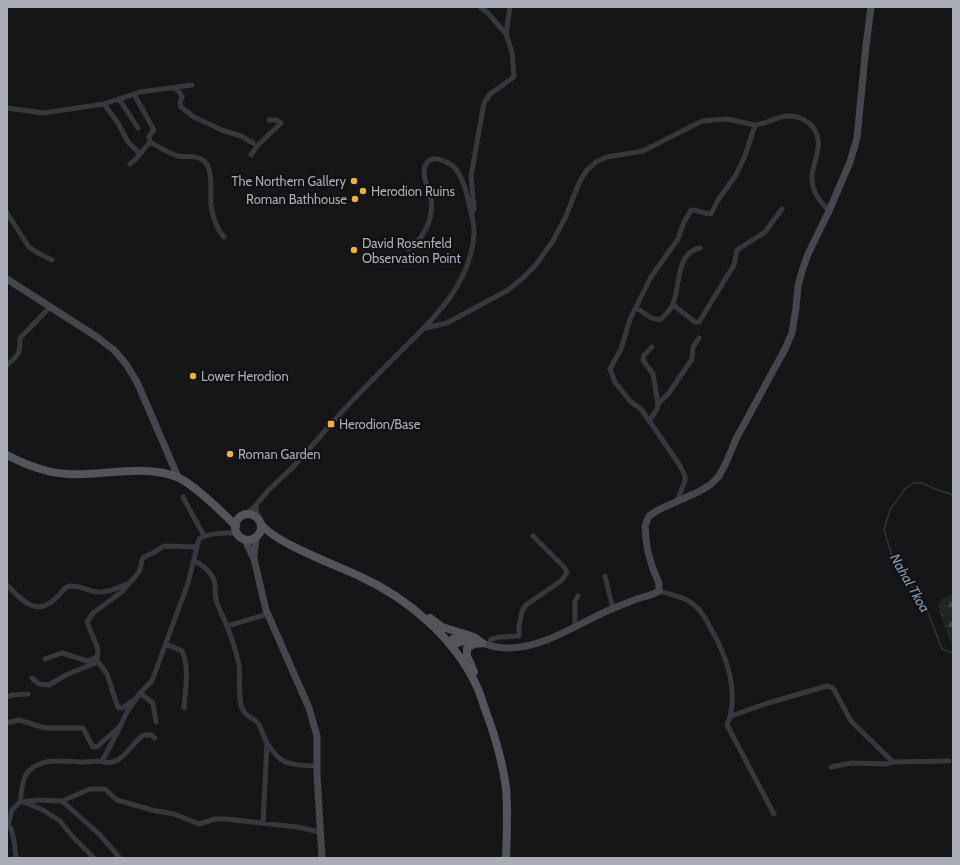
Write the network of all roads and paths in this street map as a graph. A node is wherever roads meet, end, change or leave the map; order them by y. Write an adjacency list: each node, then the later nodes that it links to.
1 (480, 7): 4 (street)
2 (510, 7): 4 (street)
3 (871, 7): 20 (main road)
4 (506, 34): 22 (street)
5 (192, 85): 6 (street)
6 (172, 87): 7 (street); 15 (street)
7 (134, 94): 8 (street); 14 (street)
8 (119, 99): 9 (street); 13 (street)
9 (104, 104): 10 (street); 16 (street)
10 (7, 108)
11 (269, 120): 17 (street)
12 (755, 125): 20 (street); 30 (street); 31 (street)
13 (138, 128)
14 (150, 142): 16 (street); 23 (street)
15 (253, 143)
16 (140, 154): 18 (street)
17 (251, 154)
18 (130, 164)
19 (782, 209): 28 (street)
20 (829, 211): 40 (main road)
21 (7, 213): 26 (street)
22 (471, 215): 25 (street); 31 (street)
23 (224, 237)
24 (700, 248): 28 (street)
25 (408, 249)
26 (52, 260)
27 (7, 279): 29 (main road)
28 (673, 305): 30 (street)
29 (50, 307): 34 (street); 38 (main road)
30 (636, 308): 36 (street)
31 (425, 328): 41 (street)
32 (699, 338): 35 (street)
33 (652, 347): 35 (street)
34 (7, 365)
35 (658, 404): 36 (street)
36 (650, 420): 40 (street)
37 (7, 455): 38 (main road)
38 (178, 477): 42 (main road)
39 (183, 496): 46 (street)
40 (677, 501): 57 (main road)
41 (256, 506): 43 (street); 44 (street)
42 (226, 516): 43 (main road); 45 (main road)
43 (242, 517): 44 (main road); 45 (main road)
44 (260, 522): 48 (main road); 50 (main road)
45 (236, 530): 46 (street); 49 (main road)
46 (204, 536): 51 (street)
47 (533, 536): 67 (street)
48 (256, 538): 49 (main road); 50 (main road); 52 (main road)
49 (245, 540): 52 (main road)
50 (283, 541): 59 (main road)
51 (197, 547): 53 (street); 55 (street)
52 (254, 559): 61 (main road)
53 (193, 561): 62 (street); 65 (street)
54 (605, 576): 60 (street)
55 (130, 583): 56 (street); 69 (street)
56 (7, 585)
57 (660, 591): 60 (main road); 75 (street)
58 (578, 596): 63 (street)
59 (399, 599): 64 (main road); 66 (main road)
60 (613, 609): 63 (main road)
61 (268, 614): 62 (street); 85 (main road)
62 (227, 626): 81 (street)
63 (575, 626): 67 (main road)
64 (465, 634): 66 (main road); 67 (main road)
65 (166, 644): 72 (street); 74 (street)
66 (450, 644): 67 (main road); 79 (main road)
67 (485, 644): 79 (main road)
68 (45, 659): 69 (street)
69 (98, 659): 70 (street); 72 (street)
70 (32, 678)
71 (28, 694): 73 (street)
72 (139, 695): 76 (street); 78 (street)
73 (7, 697)
74 (184, 708)
75 (731, 716): 84 (street); 89 (street)
76 (156, 722)
77 (7, 723): 78 (street)
78 (120, 726): 82 (street)
79 (494, 736): 97 (main road)
80 (155, 738): 82 (street)
81 (267, 743): 85 (street); 90 (street)
82 (102, 761): 88 (street)
83 (949, 761): 84 (street)
84 (893, 762): 86 (street)
85 (317, 766): 92 (main road)
86 (831, 767)
87 (62, 801): 88 (street); 90 (street); 95 (street)
88 (22, 802): 91 (street); 94 (street)
89 (774, 814)
90 (263, 823): 92 (street)
91 (7, 826): 93 (street)
92 (320, 832): 96 (main road)
93 (16, 858)
94 (94, 858)
95 (120, 858)
96 (322, 858)
97 (506, 858)

